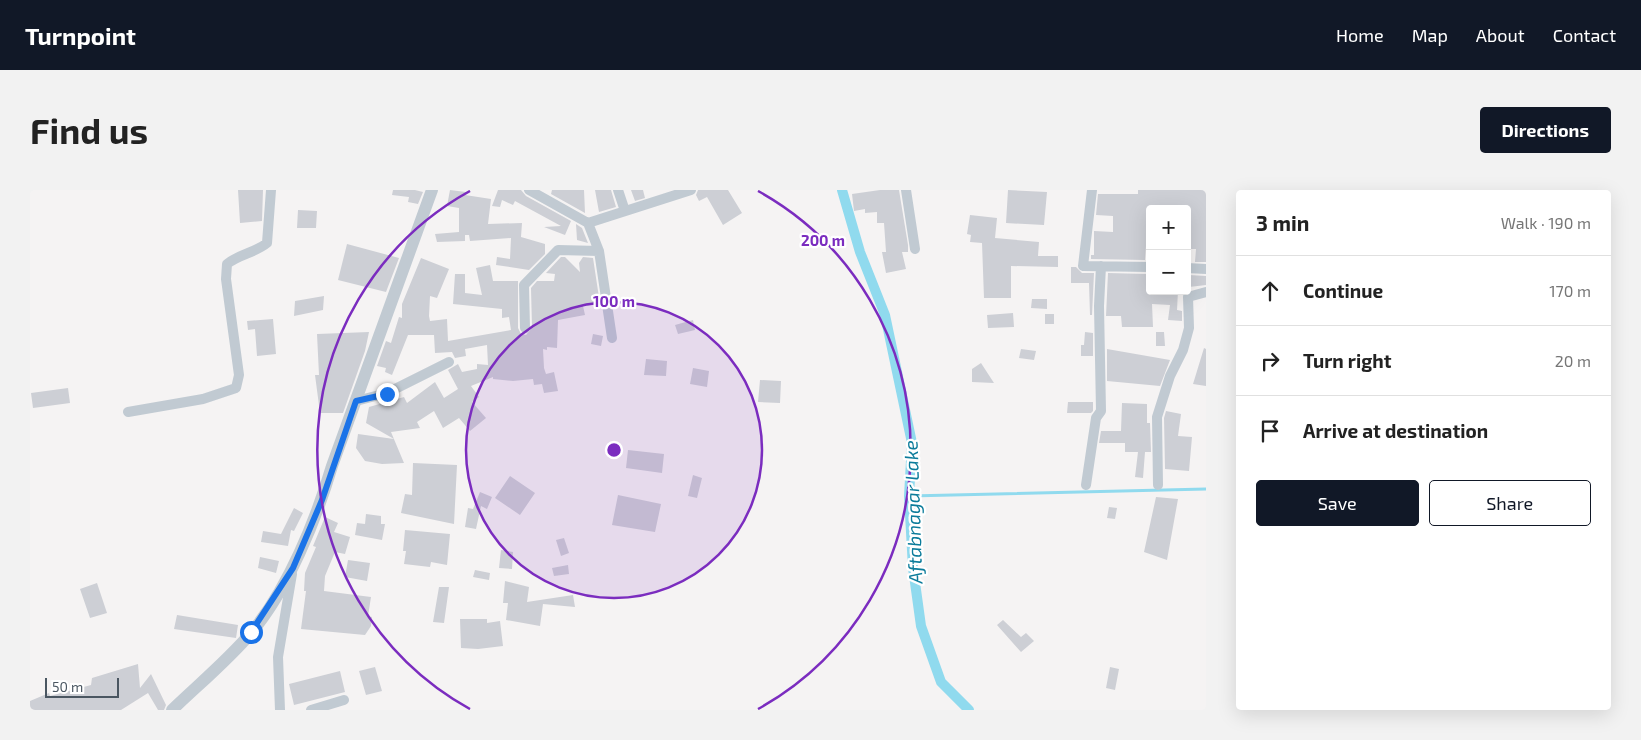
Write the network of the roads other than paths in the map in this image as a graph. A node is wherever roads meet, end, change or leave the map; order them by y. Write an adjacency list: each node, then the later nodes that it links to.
1 (271, 190): 21 (street)
2 (432, 190): 20 (street)
3 (528, 190): 9 (street)
4 (618, 190): 8 (street)
5 (691, 190): 8 (street)
6 (906, 190): 10 (street)
7 (1092, 190): 12 (street)
8 (625, 211): 9 (street)
9 (588, 223): 11 (street)
10 (914, 249)
11 (599, 250): 17 (street); 18 (street)
12 (1100, 266): 13 (street); 22 (street)
13 (1146, 267)
14 (1191, 268): 15 (street)
15 (1206, 268)
16 (1206, 292): 23 (street)
17 (525, 328)
18 (612, 338)
19 (449, 362): 20 (street)
20 (356, 401): 24 (street)
21 (128, 412)
22 (1086, 485)
23 (1158, 485)
24 (293, 568): 26 (street); 27 (street)
25 (344, 700): 28 (street)
26 (172, 710)
27 (280, 710)
28 (311, 710)

